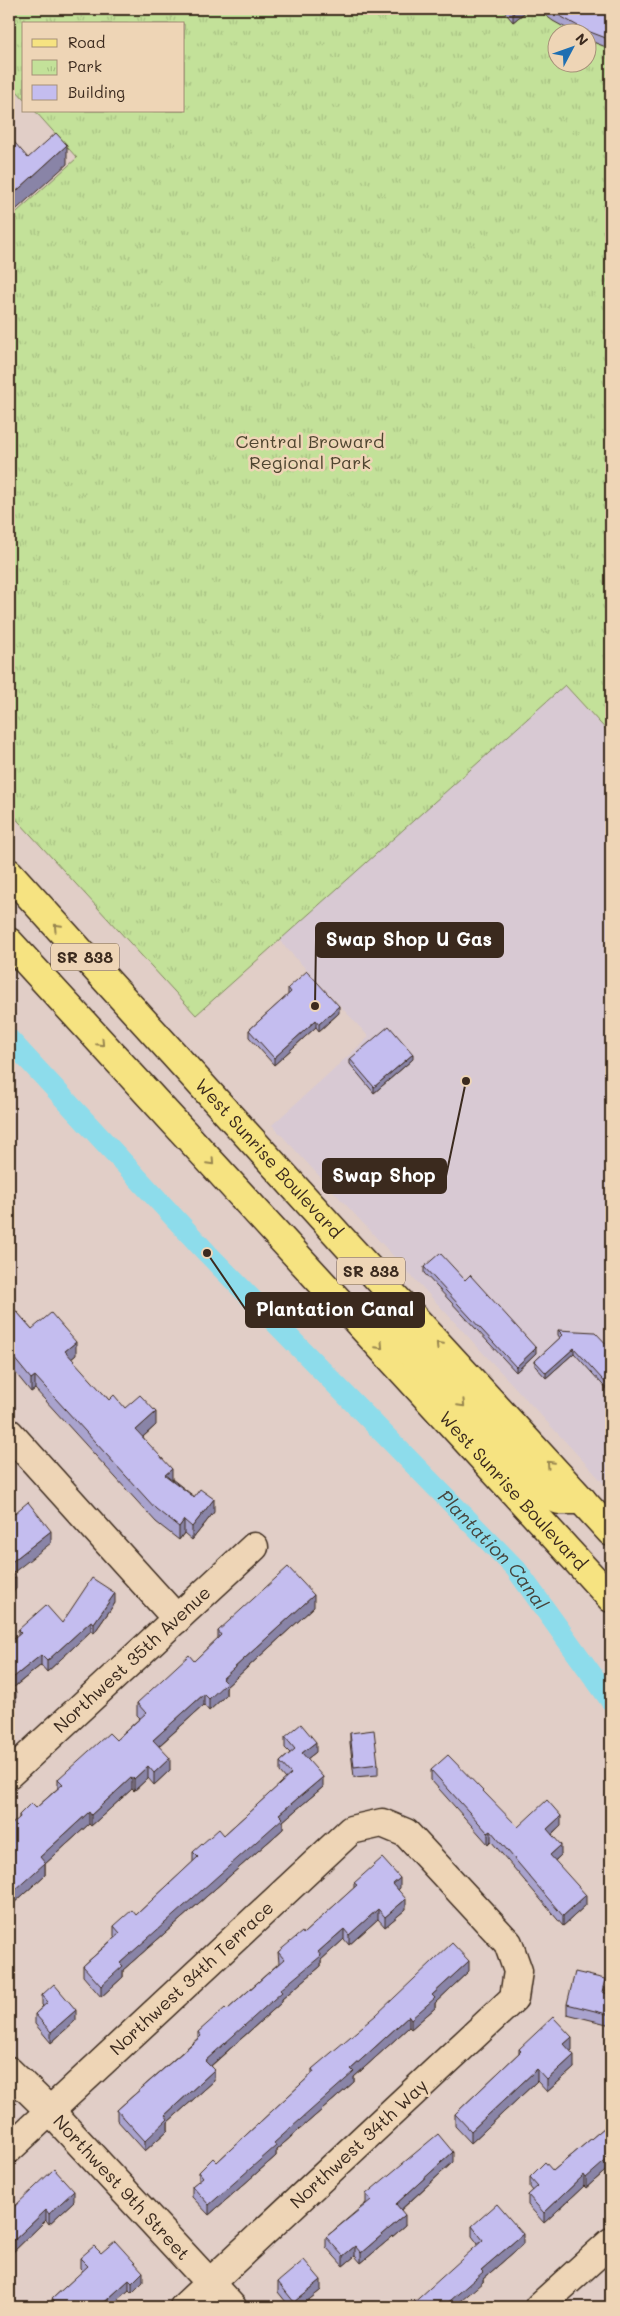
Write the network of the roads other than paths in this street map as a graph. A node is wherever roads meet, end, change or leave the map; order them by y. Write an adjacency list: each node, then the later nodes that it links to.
1 (9, 873): 5 (main road, West Sunrise Boulevard / SR 838, one-way to 1)
2 (9, 942): 3 (main road, West Sunrise Boulevard / SR 838, one-way to 3)
3 (321, 1283): 5 (main road, one-way to 5); 8 (main road, West Sunrise Boulevard / SR 838, one-way to 8)
4 (14, 1450): 9 (street)
5 (582, 1500): 6 (main road, West Sunrise Boulevard / SR 838)
6 (611, 1532)
7 (254, 1547): 9 (street, Northwest 35th Avenue)
8 (611, 1598)
9 (177, 1619): 10 (street, Northwest 35th Avenue)
10 (9, 1774)
11 (382, 1823): 13 (street, Northwest 34th Terrace); 16 (street, Northwest 34th Way)
12 (9, 2072): 13 (street, Northwest 9th Street)
13 (50, 2111): 14 (street, Northwest 34th Terrace); 16 (street, Northwest 9th Street)
14 (9, 2149)
15 (611, 2242): 19 (street)
16 (210, 2283): 17 (street, Northwest 34th Way); 18 (street, Northwest 9th Street)
17 (184, 2307)
18 (232, 2307)
19 (539, 2307)

